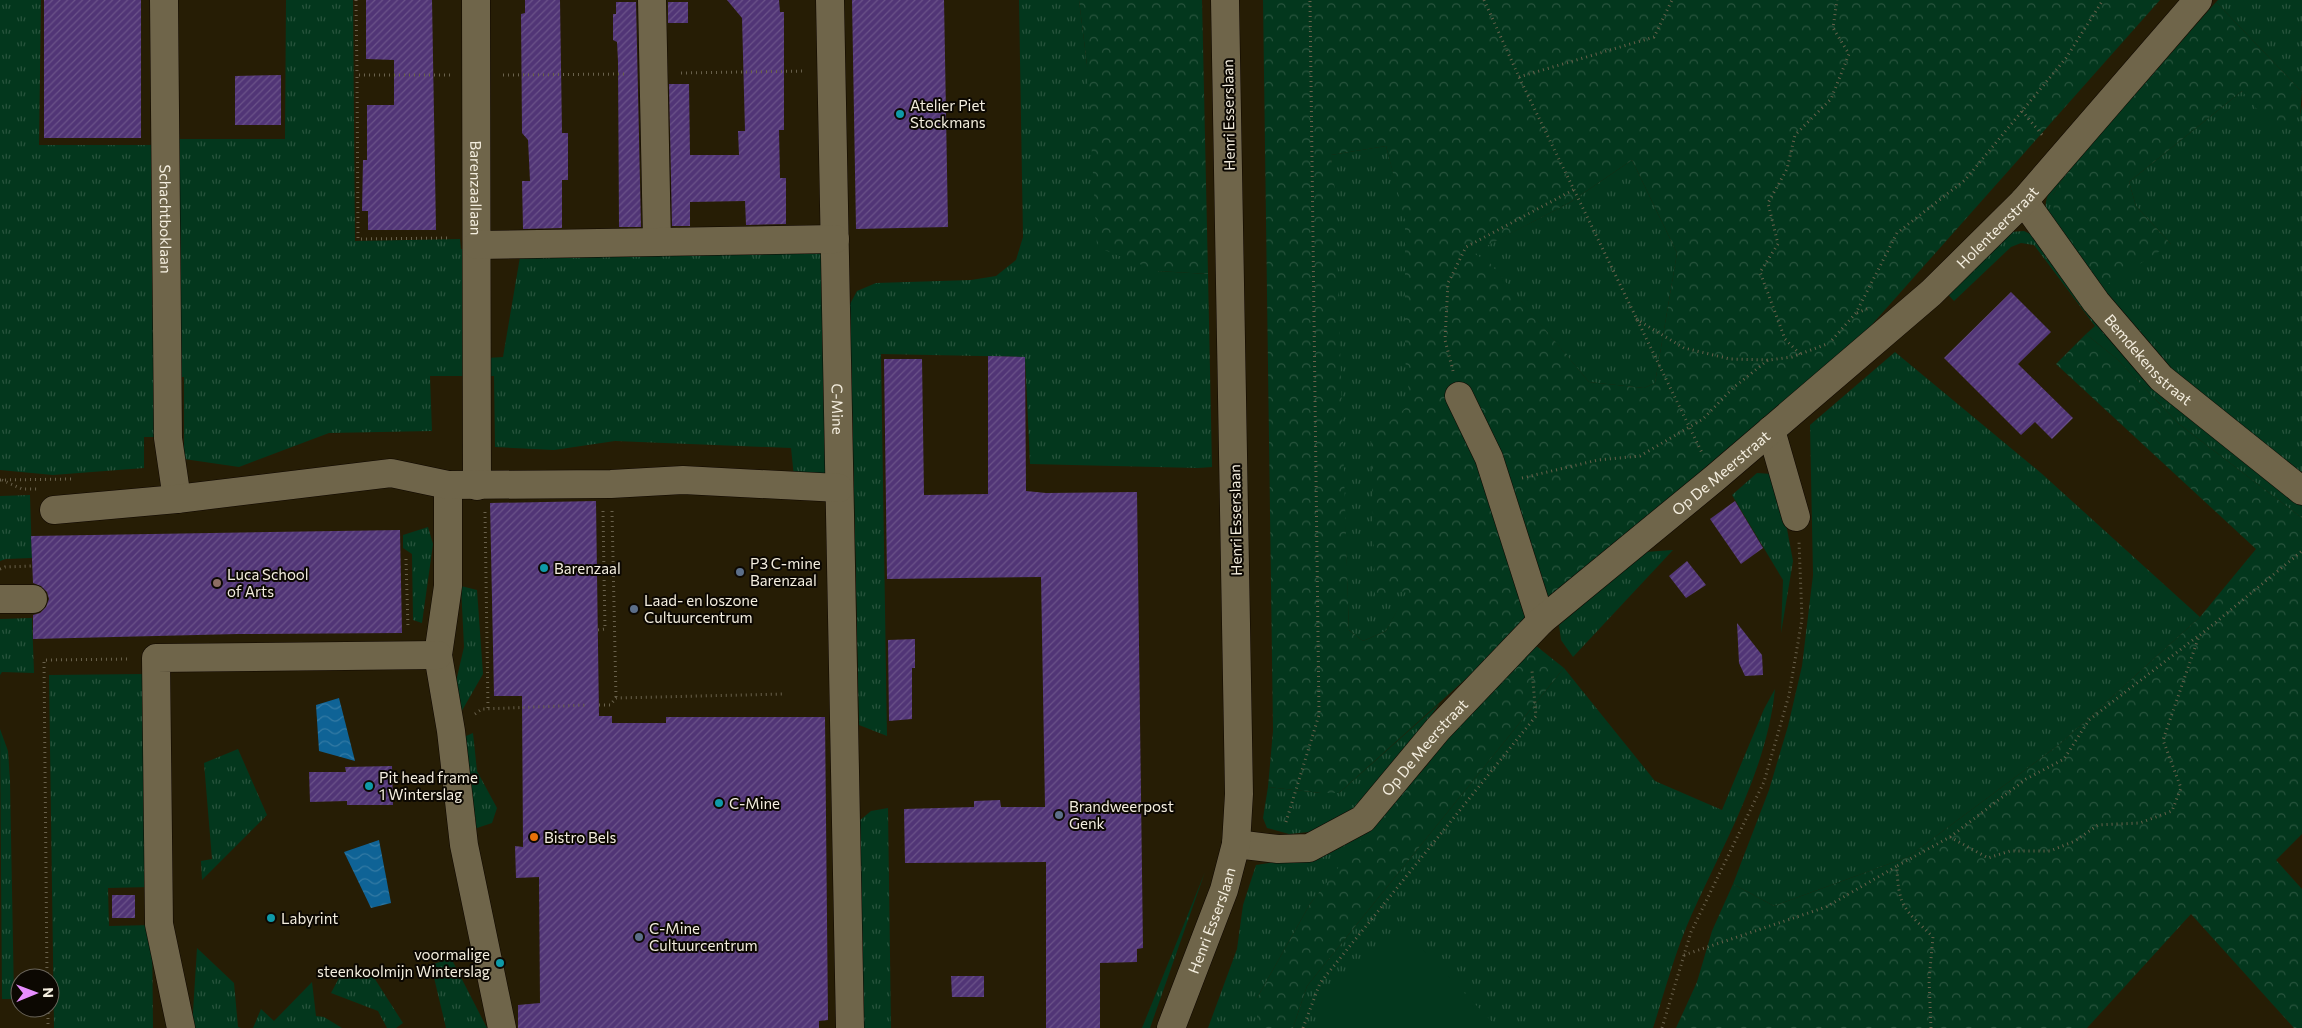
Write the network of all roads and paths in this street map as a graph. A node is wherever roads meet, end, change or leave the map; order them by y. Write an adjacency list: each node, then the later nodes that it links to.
1 (164, 0): 38 (street, Schachtboklaan)
2 (356, 0): 13 (path)
3 (476, 0): 21 (street, Barenzaallaan)
4 (652, 0): 22 (street)
5 (830, 0): 20 (street, C-Mine)
6 (1226, 0): 65 (street, Henri Esserslaan)
7 (1310, 0): 63 (path)
8 (1484, 0): 15 (path)
9 (1672, 0): 15 (path)
10 (1837, 0): 24 (path)
11 (2103, 0): 16 (path)
12 (2198, 0): 17 (street, Holenteerstraat)
13 (357, 75): 14 (path); 21 (path)
14 (453, 75)
15 (1519, 77): 18 (path)
16 (2022, 111): 17 (path); 24 (path)
17 (2061, 158): 19 (street, Holenteerstraat)
18 (1575, 189): 23 (path); 26 (path)
19 (2024, 201): 28 (street, Holenteerstraat); 37 (street, Bemdekensstraat)
20 (835, 239): 22 (street); 36 (street, C-Mine)
21 (465, 241): 22 (street); 35 (street, Barenzaallaan)
22 (656, 241)
23 (1636, 319): 25 (path); 27 (path)
24 (1800, 354): 25 (path)
25 (1769, 360): 27 (path)
26 (1459, 396): 33 (street)
27 (1690, 427): 29 (path); 33 (path)
28 (1770, 430): 29 (street, Op De Meerstraat); 41 (street, Op De Meerstraat)
29 (1715, 478): 50 (street, Op De Meerstraat)
30 (60, 479): 31 (path)
31 (0, 480)
32 (611, 484): 35 (street); 36 (street); 46 (path)
33 (1498, 484): 50 (street)
34 (448, 485): 35 (street); 38 (street); 53 (street)
35 (481, 486): 61 (path)
36 (839, 488): 71 (street, C-Mine)
37 (2302, 491)
38 (177, 499): 40 (street)
39 (596, 507): 47 (path)
40 (54, 510)
41 (1796, 517): 67 (path)
42 (2302, 551): 52 (path)
43 (406, 559): 54 (path)
44 (32, 566): 45 (path)
45 (0, 569)
46 (613, 573): 47 (path); 58 (path)
47 (604, 574): 51 (path)
48 (0, 599): 49 (street)
49 (33, 599)
50 (1541, 621): 65 (street, Op De Meerstraat)
51 (598, 630)
52 (2199, 636): 64 (path); 64 (path)
53 (438, 655): 54 (street); 62 (street)
54 (409, 656): 55 (street)
55 (156, 658): 68 (path); 69 (street)
56 (1531, 662): 73 (path)
57 (784, 694): 58 (path)
58 (616, 698): 60 (path)
59 (588, 705): 61 (path)
60 (599, 705)
61 (488, 709): 62 (path)
62 (451, 731): 70 (street)
63 (1285, 826)
64 (1950, 836): 66 (path)
65 (1236, 844): 72 (street, Henri Esserslaan)
66 (1897, 866): 67 (path); 75 (path)
67 (1684, 955): 74 (path)
68 (47, 968)
69 (181, 1028)
70 (502, 1028)
71 (850, 1028)
72 (1171, 1028)
73 (1303, 1028)
74 (1662, 1028)
75 (1931, 1028)

